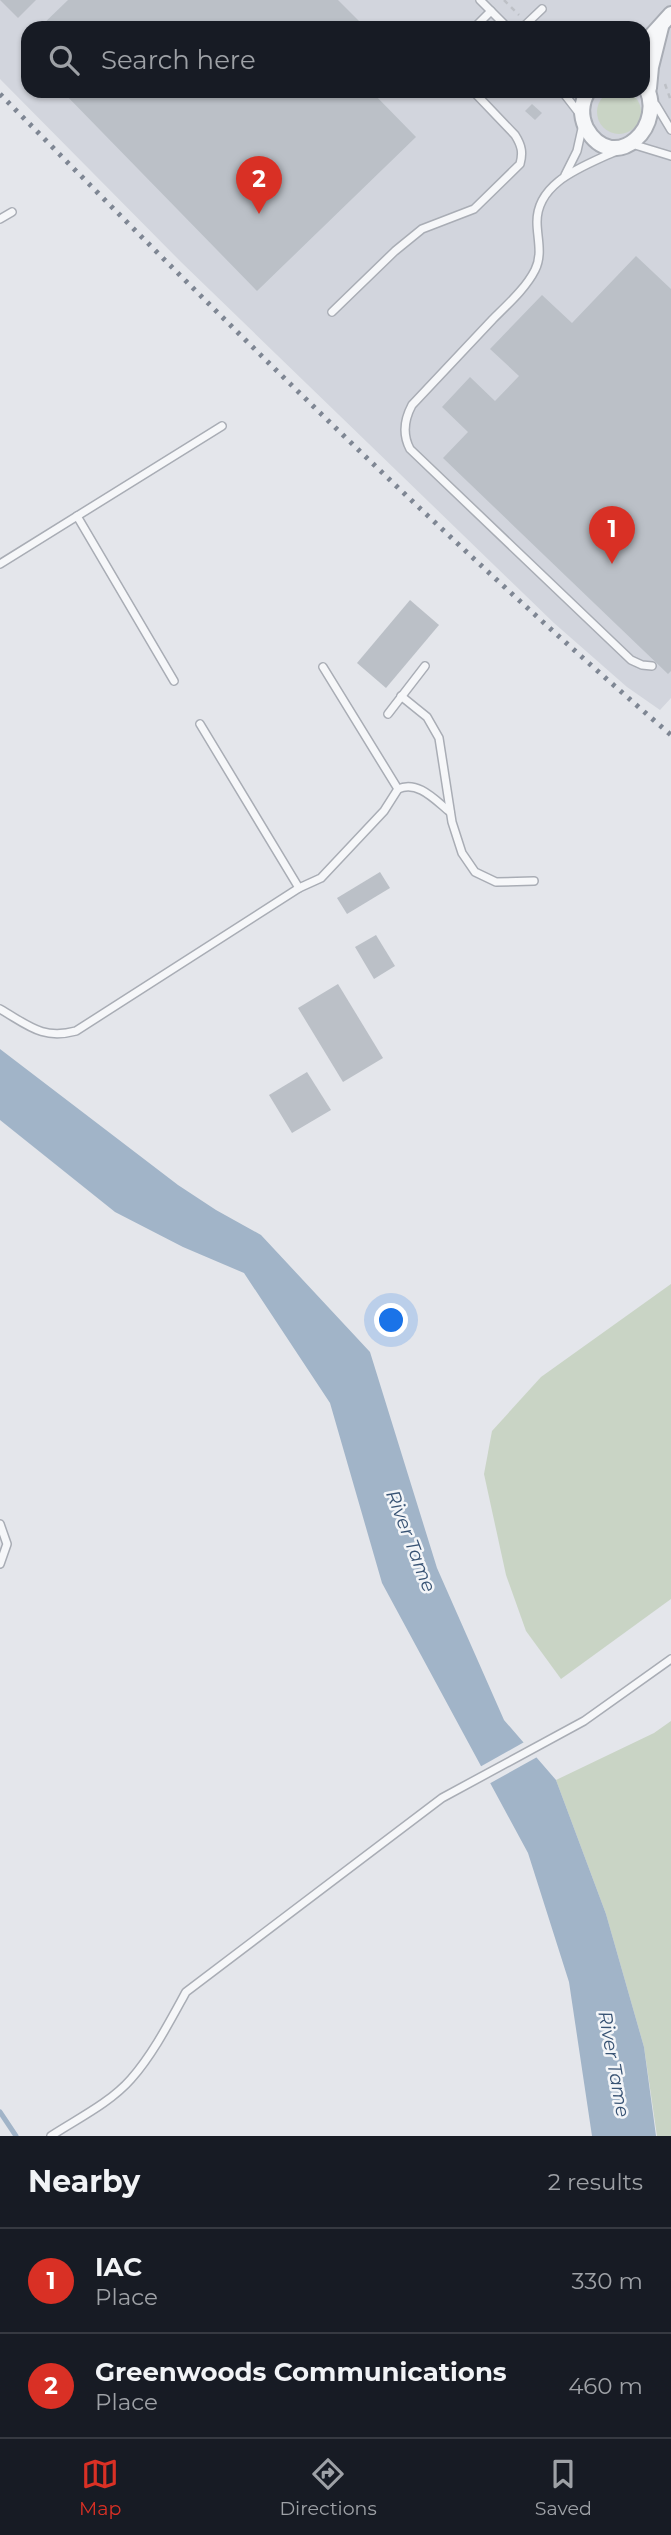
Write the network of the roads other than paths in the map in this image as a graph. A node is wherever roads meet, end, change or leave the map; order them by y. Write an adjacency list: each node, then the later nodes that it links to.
1 (480, 0): 3 (lane)
2 (542, 9): 7 (lane)
3 (491, 11): 5 (lane); 6 (lane)
4 (671, 14): 8 (street)
5 (481, 21)
6 (501, 21)
7 (529, 21)
8 (661, 27): 9 (street); 10 (street)
9 (650, 38)
10 (650, 71)
11 (650, 93): 15 (street)
12 (480, 98): 23 (lane)
13 (567, 98): 16 (lane)
14 (584, 98): 16 (street)
15 (656, 105): 17 (lane); 18 (street)
16 (583, 120): 18 (street); 20 (lane)
17 (671, 130)
18 (629, 146): 19 (lane); 20 (lane)
19 (671, 156)
20 (565, 176): 28 (lane)
21 (12, 212): 22 (lane)
22 (0, 219)
23 (332, 312)
24 (222, 426): 25 (lane)
25 (77, 516): 26 (lane); 30 (lane)
26 (0, 564)
27 (425, 666): 31 (lane)
28 (652, 666)
29 (324, 667): 34 (lane)
30 (174, 681)
31 (401, 696): 32 (lane); 35 (lane)
32 (388, 714)
33 (200, 724): 37 (lane)
34 (398, 789): 35 (lane); 37 (lane)
35 (451, 812): 36 (lane)
36 (534, 881)
37 (299, 888): 38 (lane)
38 (0, 1009)
39 (0, 1524): 40 (lane)
40 (0, 1564)
41 (671, 1658): 42 (lane)
42 (51, 2136)

